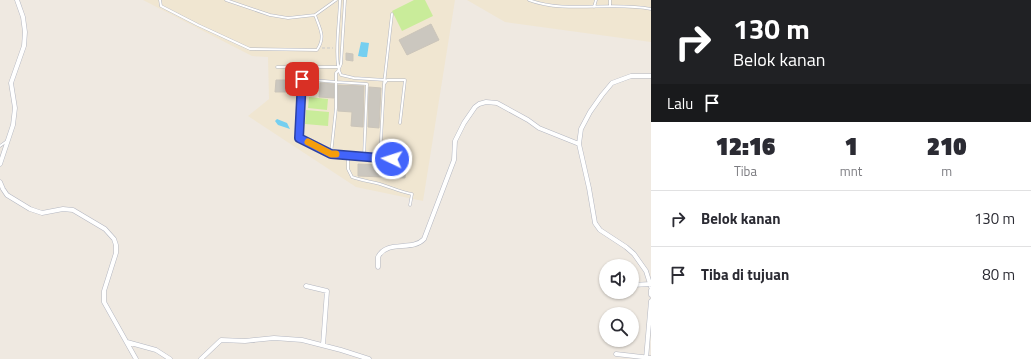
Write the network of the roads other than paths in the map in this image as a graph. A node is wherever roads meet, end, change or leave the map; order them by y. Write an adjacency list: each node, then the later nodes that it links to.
1 (17, 0): 23 (street)
2 (160, 0): 14 (lane)
3 (226, 0): 14 (lane)
4 (336, 0): 14 (lane)
5 (340, 0): 16 (lane)
6 (345, 0): 17 (lane)
7 (529, 0): 11 (lane)
8 (596, 0): 11 (lane)
9 (610, 0): 10 (lane)
10 (610, 6): 11 (lane); 12 (lane)
11 (594, 7)
12 (651, 9)
13 (392, 14): 19 (lane)
14 (315, 15)
15 (277, 67): 16 (lane)
16 (338, 67): 17 (lane)
17 (338, 71): 19 (lane); 20 (lane)
18 (651, 76): 24 (street)
19 (384, 80): 21 (lane)
20 (336, 82): 26 (lane); 26 (lane); 28 (lane)
21 (384, 84): 22 (lane); 29 (lane)
22 (400, 123)
23 (7, 141): 25 (lane); 31 (street)
24 (579, 144): 34 (street); 36 (street)
25 (0, 146)
26 (331, 154): 27 (lane)
27 (348, 155): 28 (lane); 33 (lane)
28 (364, 157): 29 (lane)
29 (380, 158): 30 (lane)
30 (404, 159)
31 (0, 164)
32 (0, 182): 42 (street)
33 (410, 205)
34 (378, 267)
35 (639, 285): 36 (street)
36 (651, 285)
37 (306, 286): 43 (street)
38 (651, 290): 39 (street)
39 (651, 296)
40 (651, 301): 41 (street)
41 (651, 309): 45 (street)
42 (127, 342): 46 (street); 47 (street)
43 (323, 345): 48 (street); 49 (street)
44 (616, 354): 45 (street)
45 (648, 358)
46 (136, 359)
47 (170, 359)
48 (201, 359)
49 (369, 359)

